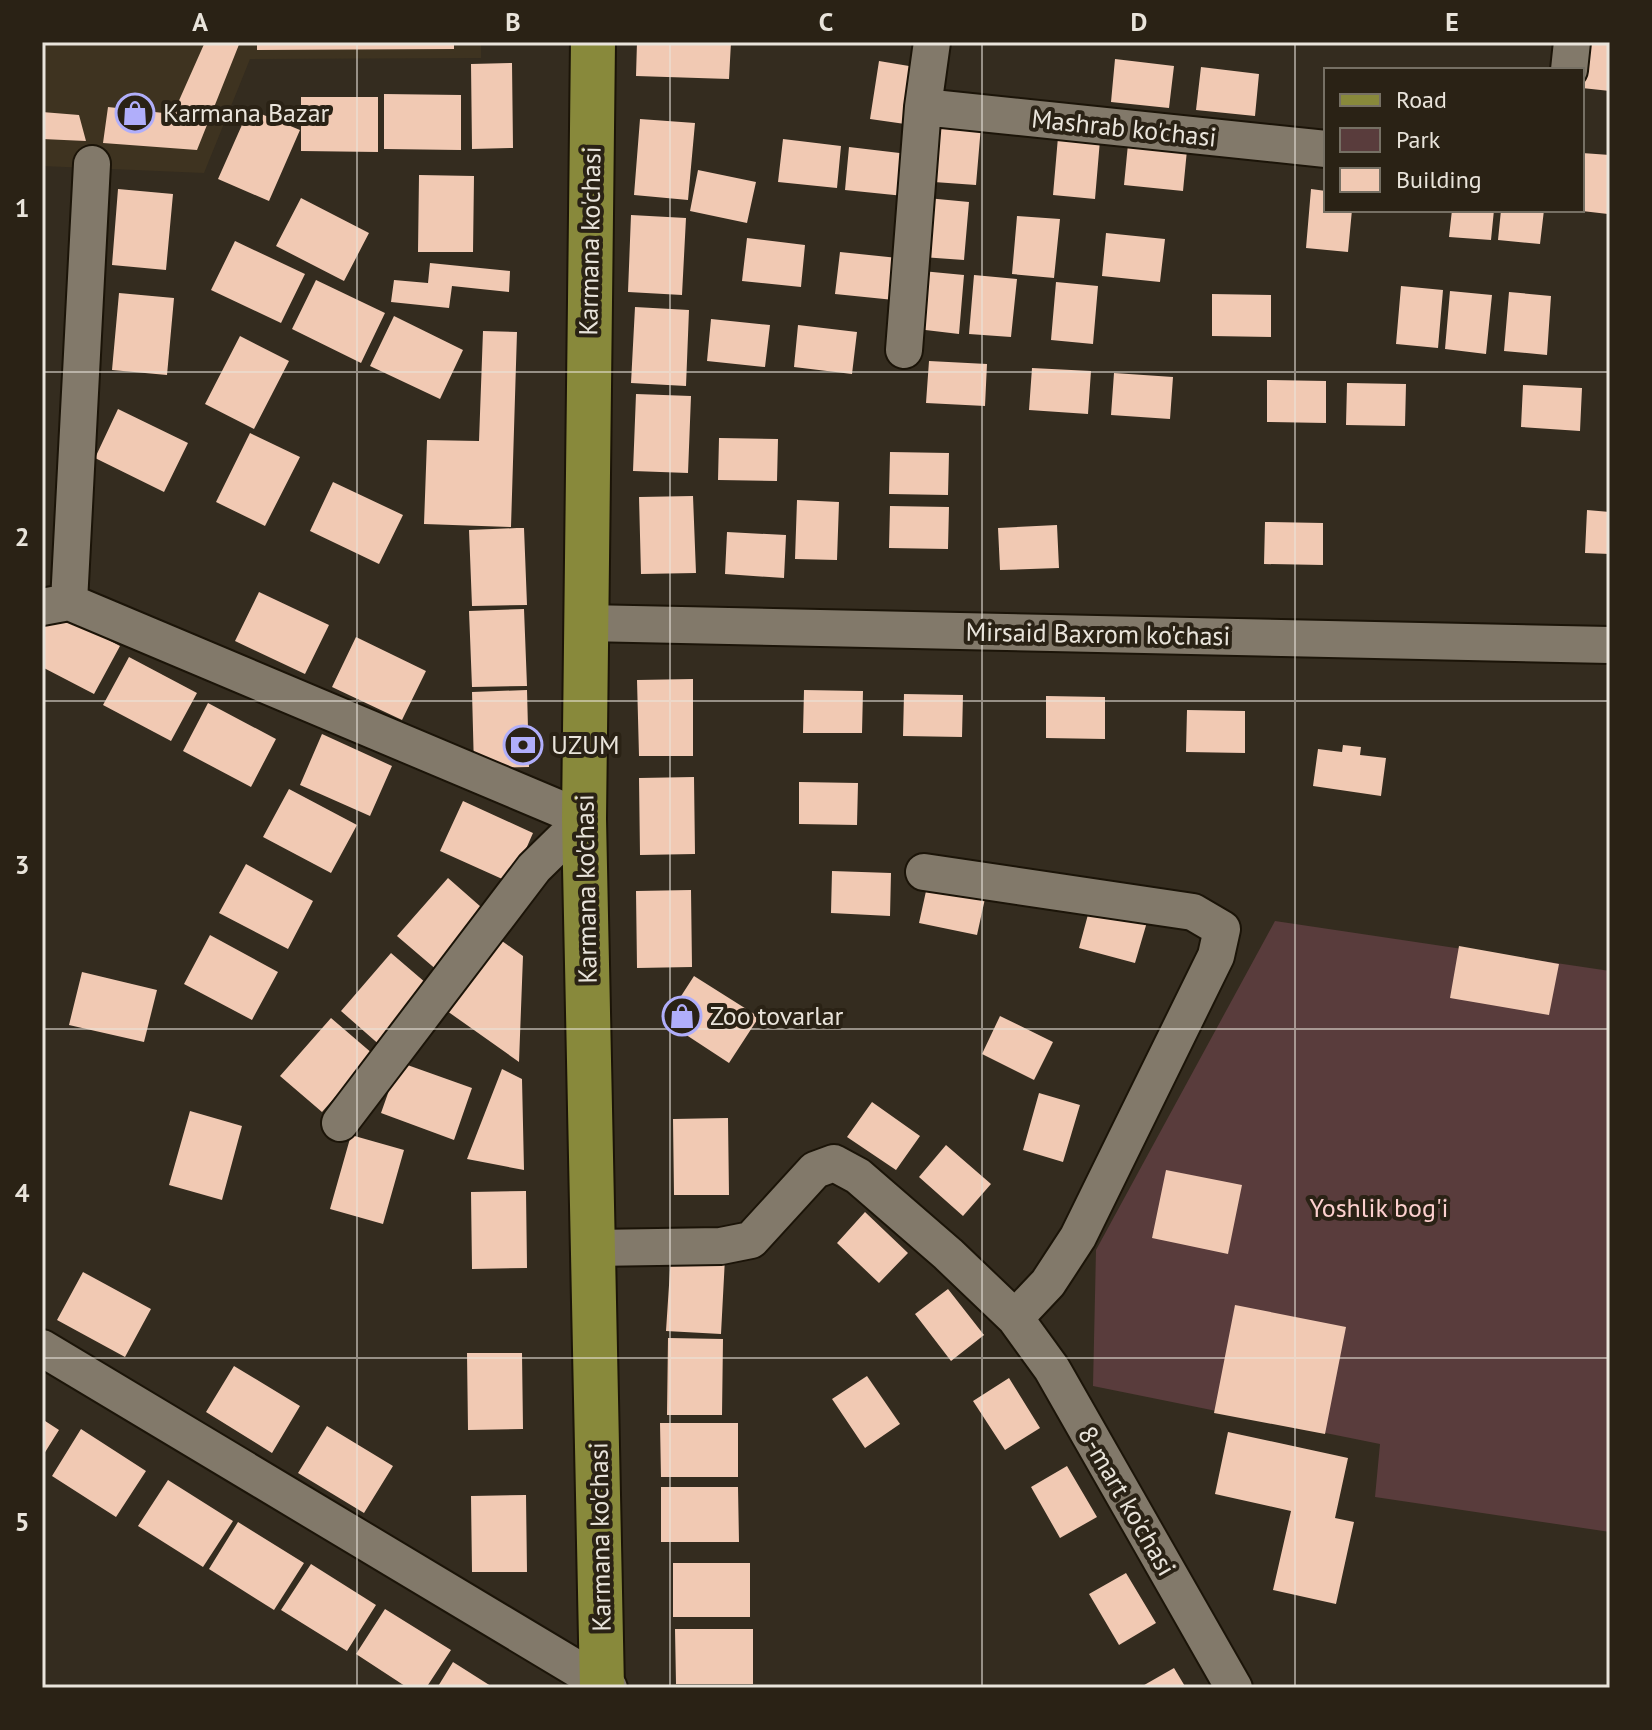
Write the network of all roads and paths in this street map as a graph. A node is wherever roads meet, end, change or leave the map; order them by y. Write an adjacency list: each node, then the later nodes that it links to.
1 (593, 42): 10 (main road, Karmana ko'chasi)
2 (932, 42): 5 (street)
3 (1572, 42): 4 (street)
4 (1569, 68)
5 (923, 107): 6 (street, Mashrab ko'chasi); 8 (street)
6 (1324, 149)
7 (92, 164): 9 (street)
8 (904, 350)
9 (56, 605): 12 (street)
10 (586, 623): 11 (street, Mirsaid Baxrom ko'chasi); 12 (main road, Karmana ko'chasi)
11 (1610, 645)
12 (584, 819): 14 (street); 15 (main road, Karmana ko'chasi)
13 (924, 872): 16 (street)
14 (340, 1123)
15 (594, 1248): 16 (street, 8-mart ko'chasi); 18 (main road, Karmana ko'chasi)
16 (1015, 1318): 19 (street, 8-mart ko'chasi)
17 (42, 1348): 18 (street)
18 (605, 1686)
19 (1234, 1688)

